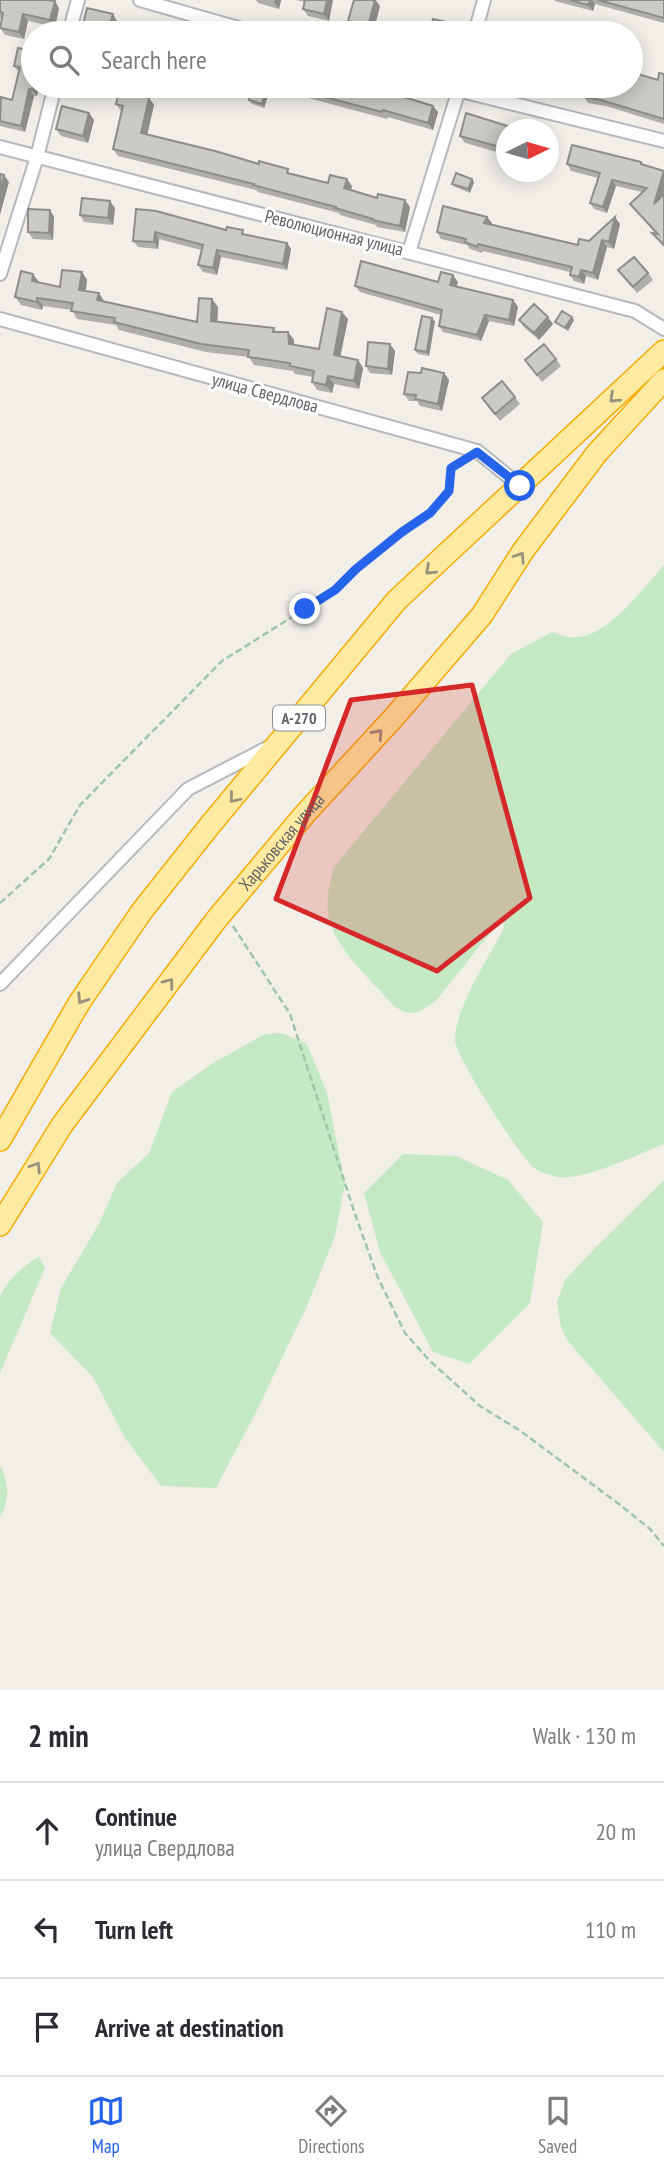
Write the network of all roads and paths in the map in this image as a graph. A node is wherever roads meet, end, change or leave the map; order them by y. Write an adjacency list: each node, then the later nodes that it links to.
1 (78, 0): 4 (street)
2 (140, 0): 5 (street)
3 (484, 0): 6 (street)
4 (72, 21)
5 (214, 21)
6 (478, 21)
7 (52, 98): 12 (street)
8 (456, 98): 13 (street)
9 (498, 98): 10 (street)
10 (664, 141)
11 (0, 147): 12 (street, Революционная улица)
12 (37, 157): 13 (street, Революционная улица); 14 (street)
13 (410, 252): 16 (street, Революционная улица)
14 (0, 274)
15 (0, 319): 19 (street, улица Свердлова)
16 (664, 329)
17 (664, 351): 20 (highway, А-270, one-way to 20)
18 (664, 380): 23 (highway, Харьковская улица, one-way to 18)
19 (477, 452): 20 (street, улица Свердлова); 22 (path)
20 (520, 486): 21 (highway, А-270, one-way to 21)
21 (280, 742): 24 (street); 25 (highway, А-270, one-way to 25)
22 (0, 903)
23 (224, 912): 26 (highway, Харьковская улица, one-way to 23); 27 (path)
24 (0, 984)
25 (0, 1140)
26 (0, 1225)
27 (664, 1546)

